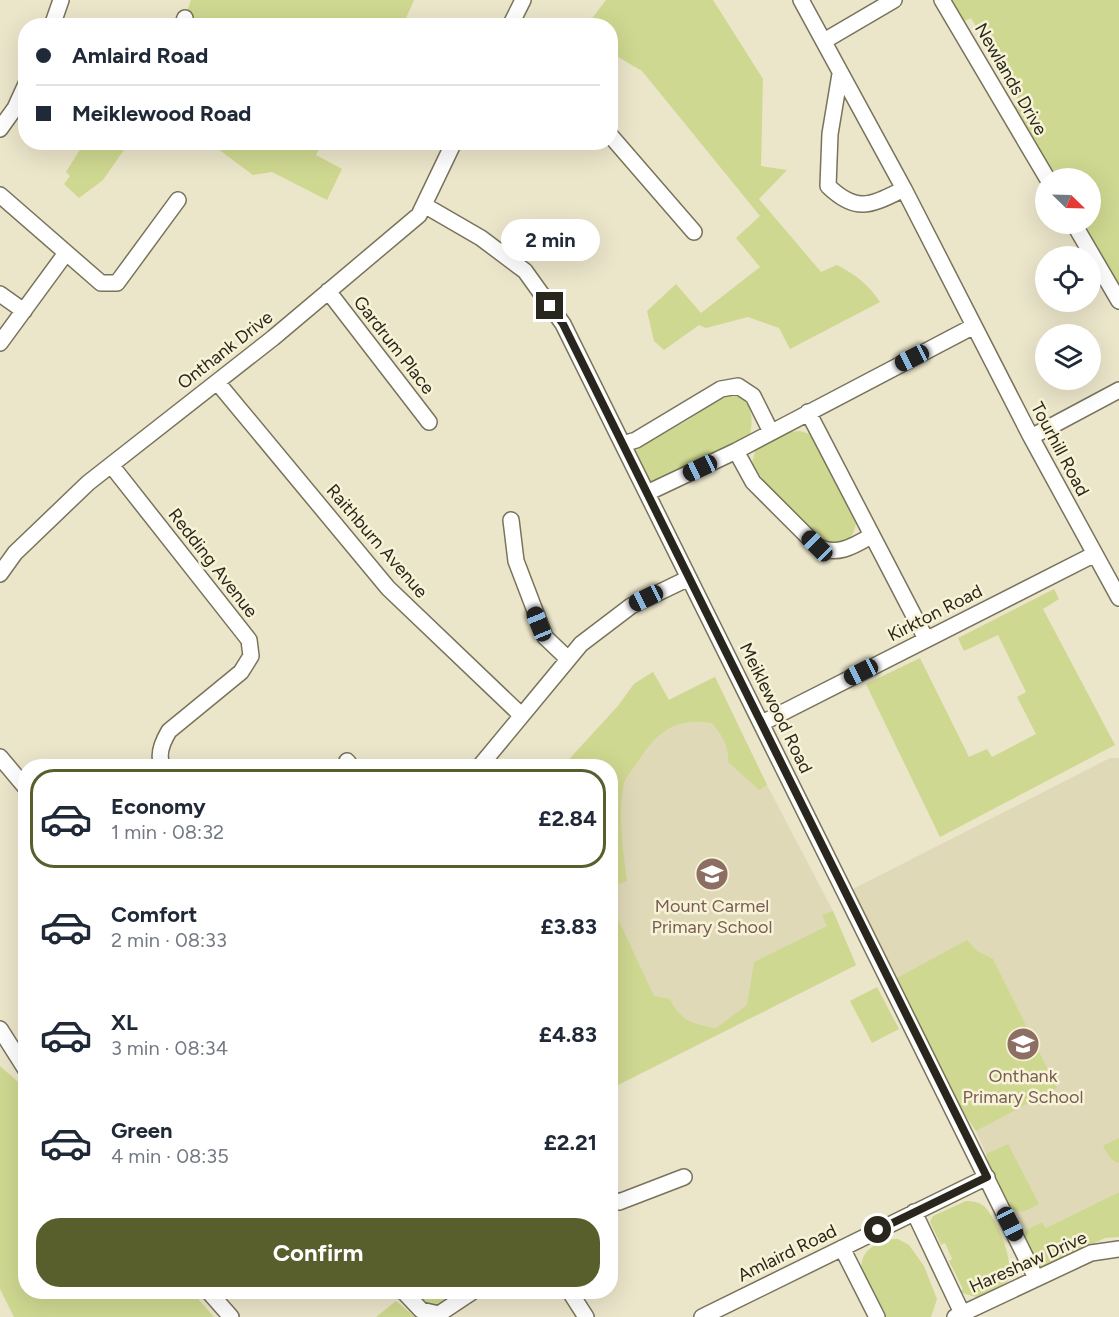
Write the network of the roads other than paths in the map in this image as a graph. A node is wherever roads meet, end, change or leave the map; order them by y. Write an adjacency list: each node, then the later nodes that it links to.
1 (61, 0): 6 (street)
2 (523, 0): 7 (street)
3 (801, 0): 8 (street, Tourhill Road)
4 (894, 0): 8 (street)
5 (942, 0): 14 (street, Newlands Drive)
6 (55, 18)
7 (514, 18)
8 (824, 41): 9 (street, Tourhill Road)
9 (840, 74): 15 (street, Tourhill Road); 15 (street)
10 (18, 101): 11 (street)
11 (0, 129)
12 (618, 144): 19 (street)
13 (450, 150): 18 (street, Onthank Drive)
14 (1041, 168)
15 (904, 189): 26 (street, Tourhill Road)
16 (0, 195): 21 (street)
17 (178, 200): 21 (street)
18 (424, 205): 22 (street, Onthank Drive); 34 (street, Meiklewood Road)
19 (694, 232)
20 (1080, 234): 24 (street)
21 (66, 253): 25 (street)
22 (328, 291): 28 (street, Onthank Drive); 31 (street, Gardrum Place)
23 (0, 294): 25 (street)
24 (1119, 301)
25 (24, 311): 27 (street)
26 (974, 326): 30 (street); 33 (street, Tourhill Road)
27 (0, 343)
28 (217, 382): 36 (street, Onthank Drive); 48 (street, Raithburn Avenue)
29 (1119, 390): 33 (street)
30 (808, 412): 32 (street); 39 (street)
31 (429, 422)
32 (771, 432): 34 (street); 35 (street)
33 (1031, 437): 40 (street, Tourhill Road)
34 (623, 444): 37 (street, Meiklewood Road)
35 (736, 451): 37 (street); 39 (street)
36 (111, 465): 43 (street, Onthank Drive); 51 (street, Redding Avenue)
37 (647, 493): 44 (street, Meiklewood Road)
38 (511, 520): 47 (street)
39 (871, 536): 46 (street)
40 (1095, 554): 42 (street, Tourhill Road); 46 (street, Kirkton Road)
41 (1119, 564): 42 (street)
42 (1105, 572): 45 (street, Tourhill Road)
43 (0, 574)
44 (689, 578): 47 (street); 49 (street, Meiklewood Road)
45 (1119, 598)
46 (926, 639): 49 (street, Kirkton Road)
47 (568, 659): 48 (street)
48 (521, 715): 52 (street)
49 (762, 723): 57 (street, Meiklewood Road)
50 (0, 756): 53 (street)
51 (160, 759)
52 (486, 759)
53 (18, 778)
54 (1, 1034): 55 (street)
55 (18, 1058)
56 (684, 1177): 58 (street)
57 (987, 1177): 59 (street, Amlaird Road); 62 (street, Meiklewood Road)
58 (618, 1202)
59 (915, 1212): 60 (street, Amlaird Road); 67 (street)
60 (842, 1248): 70 (street, Amlaird Road); 71 (street)
61 (1119, 1249): 62 (street, Hareshaw Drive)
62 (1036, 1278): 67 (street, Hareshaw Drive)
63 (215, 1299): 68 (street)
64 (411, 1299): 65 (street)
65 (462, 1299)
66 (574, 1299): 69 (street)
67 (959, 1315)
68 (231, 1317)
69 (586, 1317)
70 (702, 1317)
71 (877, 1317)

